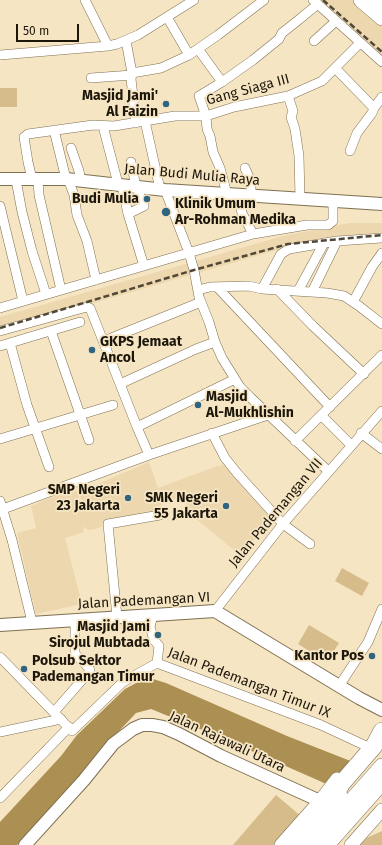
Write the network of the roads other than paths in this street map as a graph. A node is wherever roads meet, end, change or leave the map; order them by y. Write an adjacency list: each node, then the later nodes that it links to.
1 (85, 0): 14 (street)
2 (194, 0): 8 (street)
3 (264, 0): 15 (street)
4 (361, 0): 9 (main road)
5 (378, 0): 7 (main road)
6 (316, 2): 10 (street); 22 (street)
7 (382, 4)
8 (167, 17): 11 (street); 17 (street)
9 (382, 18)
10 (336, 21): 12 (street); 13 (street)
11 (126, 41): 14 (street); 20 (street)
12 (314, 42)
13 (360, 42): 18 (street); 19 (street, Gang Siaga III)
14 (108, 46): 16 (street)
15 (198, 49): 17 (street); 22 (street)
16 (0, 55)
17 (189, 55): 20 (street)
18 (382, 62)
19 (335, 68): 23 (street, Gang Siaga III); 25 (street)
20 (132, 74): 21 (street); 27 (street)
21 (91, 78)
22 (222, 82): 26 (street)
23 (288, 96): 26 (street, Gang Siaga III); 44 (street)
24 (382, 97): 25 (street)
25 (374, 108): 31 (street)
26 (206, 116): 27 (street, Gang Siaga III); 42 (street)
27 (140, 122): 28 (street, Gang Siaga III); 41 (street)
28 (103, 126): 29 (street, Gang Siaga III); 39 (street)
29 (54, 130): 35 (street, Gang Siaga III); 36 (street)
30 (71, 148): 38 (street)
31 (350, 151)
32 (131, 162): 40 (street)
33 (245, 168): 43 (street)
34 (0, 179): 37 (street, Jalan Budi Mulia Raya)
35 (35, 179): 36 (street, Jalan Budi Mulia Raya); 37 (street, Jalan Budi Mulia Raya); 59 (street)
36 (67, 179): 38 (street, Jalan Budi Mulia Raya); 56 (street)
37 (16, 180): 64 (street)
38 (81, 181): 39 (street, Jalan Budi Mulia Raya)
39 (120, 185): 40 (street, Jalan Budi Mulia Raya); 48 (street)
40 (137, 186): 41 (street, Jalan Budi Mulia Raya); 48 (street)
41 (162, 190): 42 (street, Jalan Budi Mulia Raya); 53 (street)
42 (232, 194): 43 (street, Jalan Budi Mulia Raya); 50 (street)
43 (251, 195): 44 (street, Jalan Budi Mulia Raya)
44 (300, 198): 45 (street, Jalan Budi Mulia Raya)
45 (333, 200): 46 (street, Jalan Budi Mulia Raya); 49 (street)
46 (382, 204)
47 (0, 206): 65 (street)
48 (128, 214): 55 (street)
49 (326, 225): 50 (street); 52 (street)
50 (252, 234): 53 (street)
51 (382, 238): 52 (street)
52 (329, 242): 58 (street); 62 (street); 63 (street)
53 (188, 253): 55 (street); 60 (street)
54 (382, 253): 67 (street)
55 (144, 266): 56 (street)
56 (96, 280): 59 (street)
57 (217, 287): 58 (street); 60 (street); 82 (street)
58 (262, 289): 61 (street)
59 (61, 290): 64 (street)
60 (198, 290): 66 (street)
61 (277, 290): 62 (street); 78 (street)
62 (298, 291): 63 (street)
63 (312, 292): 67 (street)
64 (46, 294): 65 (street)
65 (23, 301): 68 (street)
66 (201, 302): 73 (street); 74 (street)
67 (353, 302): 70 (street)
68 (0, 308)
69 (80, 322): 72 (street)
70 (382, 324)
71 (0, 331): 73 (street)
72 (51, 331): 75 (street); 84 (street)
73 (104, 341): 80 (street)
74 (215, 342): 79 (street); 80 (street)
75 (10, 343): 76 (street); 88 (street)
76 (0, 346)
77 (382, 355): 78 (street)
78 (364, 374): 82 (street)
79 (235, 379): 85 (street); 87 (street)
80 (120, 384): 87 (street)
81 (113, 405): 84 (street)
82 (330, 407): 86 (street)
83 (382, 411): 90 (street, Jalan Pademangan VII)
84 (80, 415): 88 (street); 92 (street)
85 (265, 416): 89 (street); 93 (street)
86 (323, 417): 93 (street); 94 (street)
87 (137, 427): 96 (street)
88 (35, 429): 91 (street); 97 (street)
89 (212, 433): 96 (street); 101 (street)
90 (361, 433): 94 (street, Jalan Pademangan VII); 95 (street)
91 (0, 439)
92 (89, 440)
93 (298, 443): 98 (street)
94 (351, 445): 98 (street, Jalan Pademangan VII)
95 (382, 449)
96 (148, 453): 99 (street)
97 (49, 467)
98 (328, 471): 101 (street, Jalan Pademangan VII)
99 (2, 505): 108 (street)
100 (160, 515): 106 (street)
101 (283, 524): 102 (street); 104 (street, Jalan Pademangan VII)
102 (310, 544)
103 (382, 609): 112 (street)
104 (214, 611): 105 (street, Jalan Pademangan VI); 112 (street, Jalan Pademangan VI)
105 (153, 615): 106 (street, Jalan Pademangan VI); 111 (street)
106 (117, 617): 107 (street, Jalan Pademangan VI)
107 (75, 620): 108 (street, Jalan Pademangan VI); 114 (street)
108 (32, 622): 109 (street, Jalan Pademangan VI)
109 (0, 624)
110 (0, 657): 114 (street)
111 (157, 663): 117 (street, Jalan Pademangan Timur IX); 119 (street, Jalan Pademangan Timur IX)
112 (339, 686): 113 (street, Jalan Pademangan VI)
113 (382, 710)
114 (54, 712): 115 (street)
115 (60, 719): 117 (street); 118 (street)
116 (382, 720): 119 (main road)
117 (70, 729): 122 (street, Jalan Pademangan Timur IX)
118 (0, 732)
119 (377, 743): 121 (highway); 121 (main road)
120 (380, 774): 121 (main road)
121 (340, 796): 124 (street, Jalan Rajawali Utara); 125 (main road); 126 (highway); 127 (main road); 128 (main road)
122 (0, 798)
123 (381, 812): 129 (main road)
124 (25, 845)
125 (281, 845)
126 (296, 845)
127 (312, 845)
128 (327, 845)
129 (351, 845)

